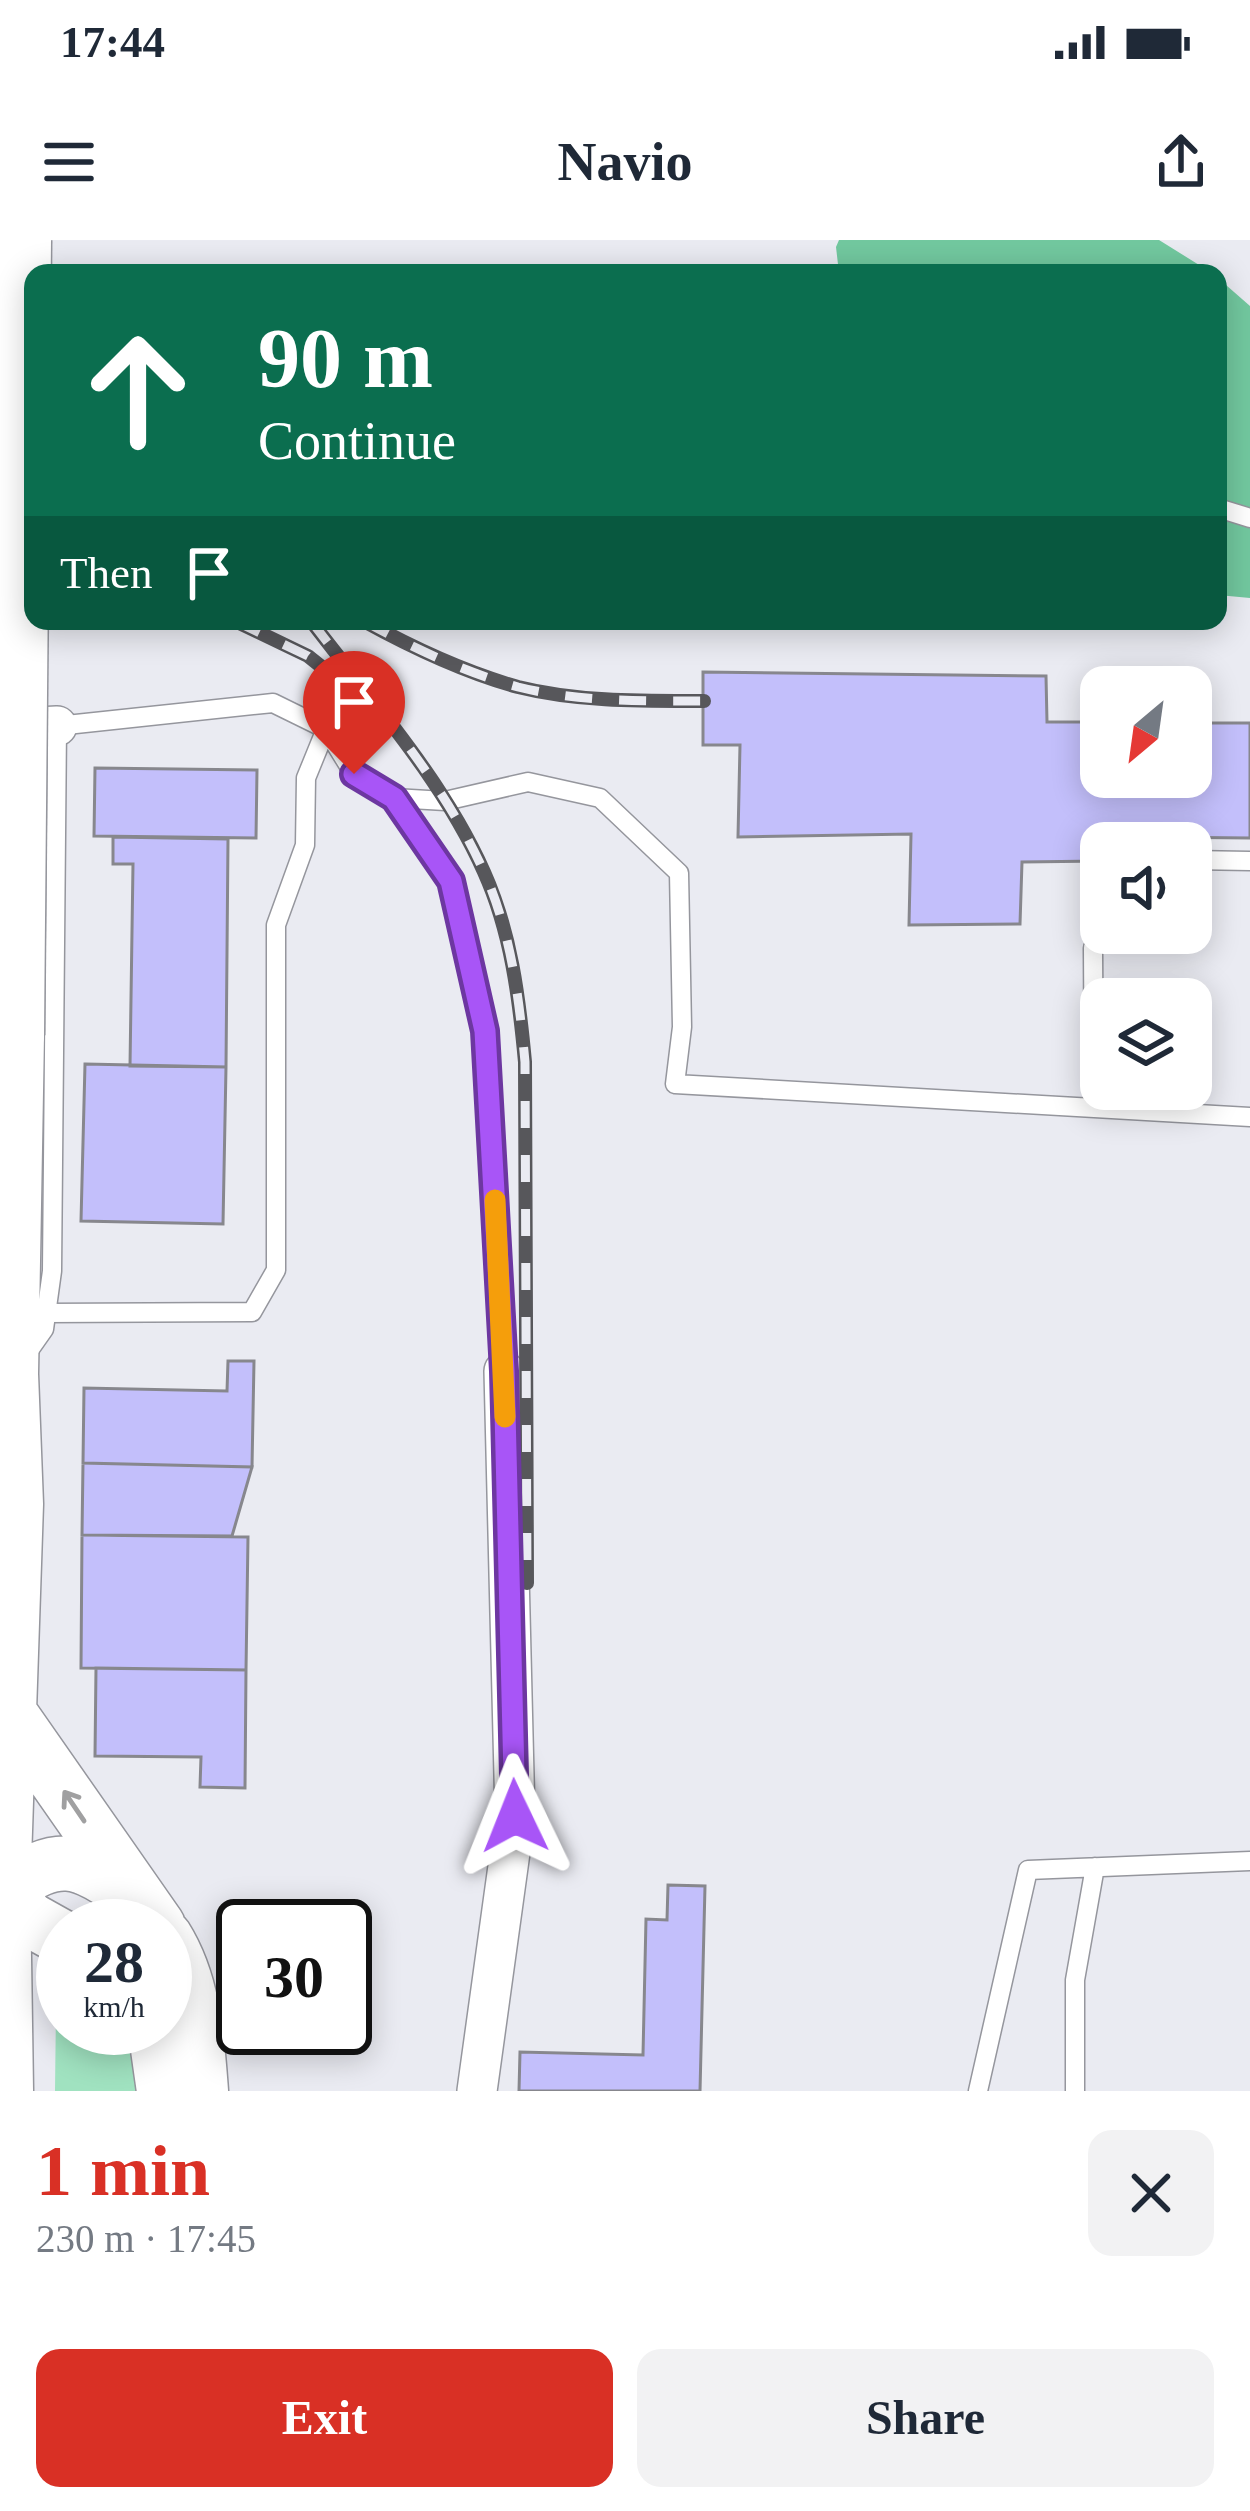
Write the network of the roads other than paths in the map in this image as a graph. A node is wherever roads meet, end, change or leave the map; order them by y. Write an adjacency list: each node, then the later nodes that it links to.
1 (24, 240): 13 (main road, bridge)
2 (57, 726): 3 (street); 4 (lane); 11 (lane)
3 (0, 729)
4 (326, 729): 5 (lane); 11 (lane)
5 (394, 798): 8 (lane); 12 (lane)
6 (1212, 860): 7 (lane)
7 (1250, 861)
8 (1080, 1107)
9 (1129, 1110): 10 (lane)
10 (1250, 1117)
11 (46, 1313): 13 (lane)
12 (504, 1371): 26 (street)
13 (11, 1374): 14 (main road)
14 (4, 1710): 17 (main road); 19 (main road, one-way to 14)
15 (1250, 1861): 16 (lane)
16 (1095, 1867): 27 (lane); 28 (lane)
17 (2, 1891): 18 (main road); 20 (main road); 23 (main road)
18 (129, 1899)
19 (139, 1899)
20 (36, 1923)
21 (192, 2005): 25 (main road)
22 (159, 2055): 24 (main road)
23 (6, 2091)
24 (164, 2091)
25 (201, 2091)
26 (477, 2091)
27 (978, 2091)
28 (1076, 2091)

